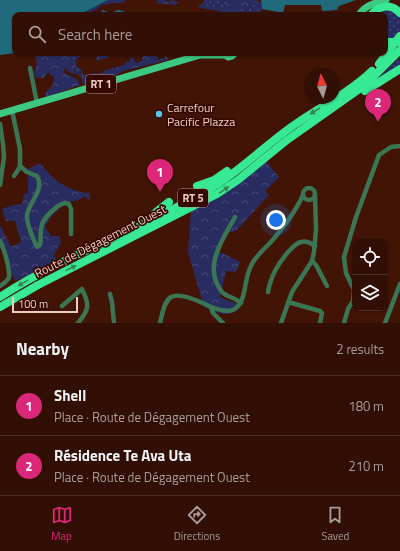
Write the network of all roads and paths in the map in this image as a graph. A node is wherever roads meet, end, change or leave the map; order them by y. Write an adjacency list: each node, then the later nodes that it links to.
1 (386, 0): 2 (main road)
2 (365, 12)
3 (370, 12): 4 (highway)
4 (400, 12)
5 (400, 36): 7 (highway)
6 (400, 43): 7 (highway)
7 (389, 46): 15 (highway, Route de Dégagement Ouest / RT 5)
8 (198, 56): 12 (main road, RT 1)
9 (383, 56): 18 (highway, Route de Dégagement Ouest / RT 5, one-way to 18)
10 (30, 68): 12 (street)
11 (400, 69): 15 (highway)
12 (37, 103): 13 (main road, RT 1)
13 (12, 110): 14 (main road, RT 1); 19 (street)
14 (0, 114)
15 (322, 117): 42 (highway, Route de Dégagement Ouest / RT 5, one-way to 15)
16 (0, 124): 21 (street)
17 (400, 146): 50 (street)
18 (249, 160): 22 (highway); 29 (highway, Route de Dégagement Ouest / RT 5)
19 (20, 166): 20 (street); 28 (street)
20 (14, 176)
21 (0, 185)
22 (197, 186)
23 (315, 194): 24 (street); 24 (street); 26 (street)
24 (306, 198): 26 (street); 40 (street)
25 (169, 202): 29 (highway)
26 (315, 210): 31 (street)
27 (235, 217): 40 (street)
28 (71, 234)
29 (111, 239): 38 (highway, Route de Dégagement Ouest / RT 5, one-way to 38)
30 (0, 241): 34 (street)
31 (315, 246): 32 (street); 36 (street)
32 (312, 261): 35 (street); 39 (street)
33 (400, 284): 51 (street)
34 (0, 286)
35 (326, 286)
36 (268, 292)
37 (110, 294): 45 (street)
38 (0, 297)
39 (288, 302): 48 (street); 49 (street)
40 (241, 303): 43 (street)
41 (62, 306): 44 (street)
42 (0, 307)
43 (212, 307): 46 (street); 47 (street)
44 (78, 323)
45 (114, 323)
46 (160, 323)
47 (223, 323)
48 (281, 323)
49 (320, 323)
50 (344, 323)
51 (385, 323)

